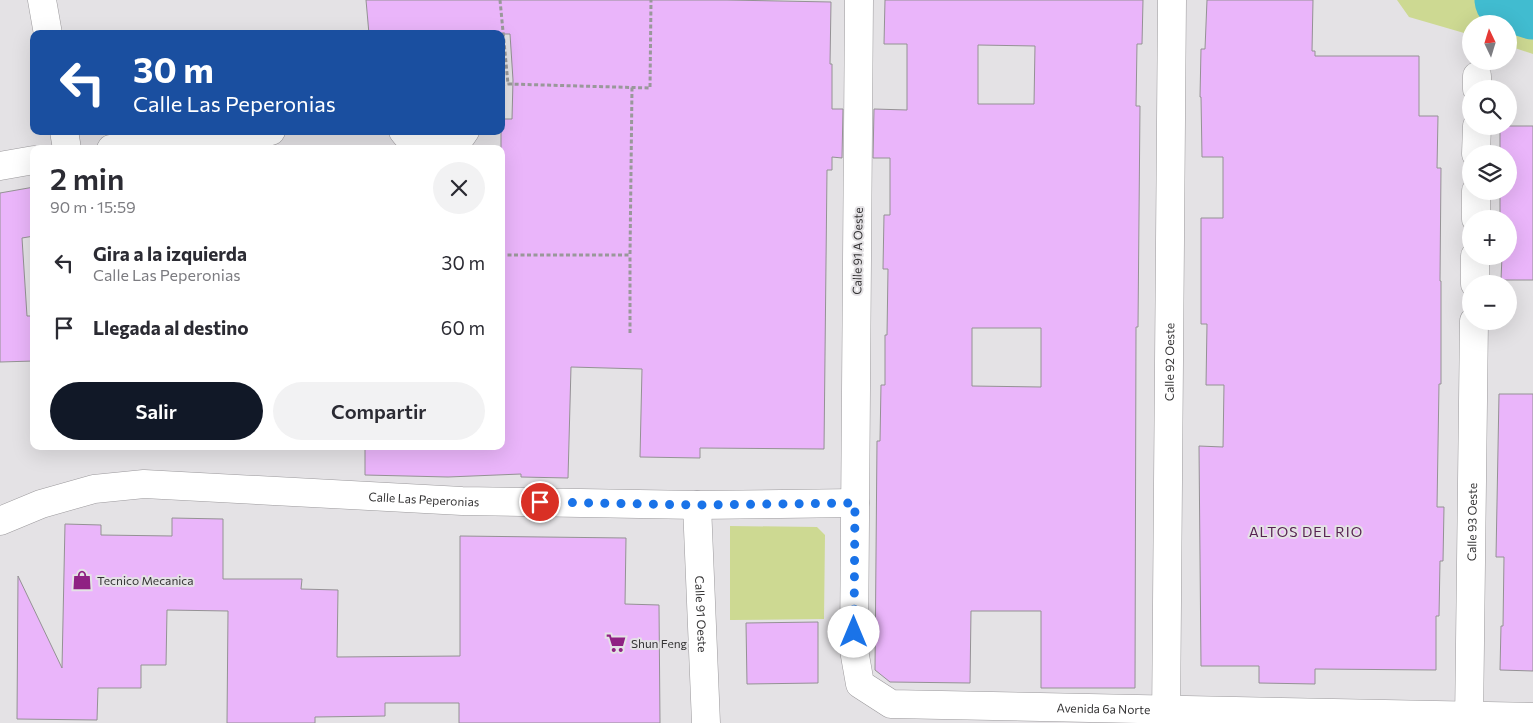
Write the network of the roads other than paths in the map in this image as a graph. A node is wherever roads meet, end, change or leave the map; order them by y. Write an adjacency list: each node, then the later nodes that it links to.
1 (42, 0): 4 (street)
2 (859, 0): 14 (street, Calle 91 A Oeste)
3 (1172, 0): 18 (street, Calle 92 Oeste)
4 (47, 30)
5 (235, 135): 8 (street)
6 (406, 135): 9 (street)
7 (461, 135): 10 (street)
8 (147, 145)
9 (418, 145)
10 (449, 145)
11 (30, 161): 12 (street)
12 (0, 166)
13 (1474, 330): 19 (street, Calle 93 Oeste)
14 (855, 503): 15 (street, Calle Las Peperonias); 18 (street, Avenida 6a Norte)
15 (697, 505): 16 (street, Calle Las Peperonias); 20 (street, Calle 91 Oeste)
16 (0, 521)
17 (1533, 716): 19 (street, Avenida 6a Norte)
18 (1167, 717): 19 (street, Avenida 6a Norte)
19 (1469, 719)
20 (706, 723)

